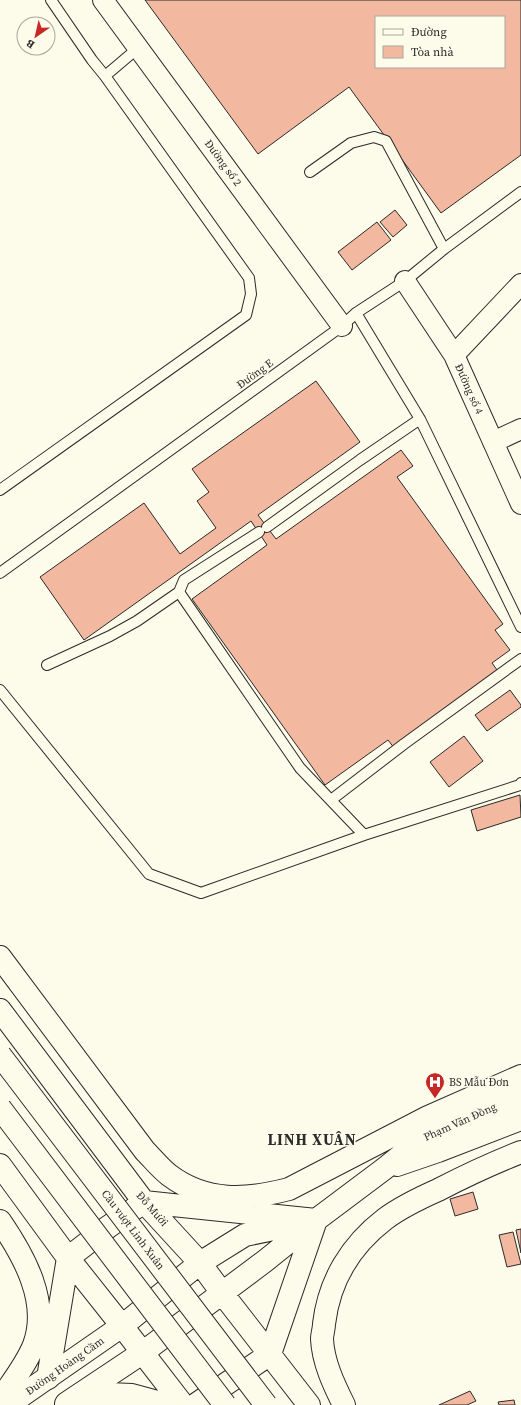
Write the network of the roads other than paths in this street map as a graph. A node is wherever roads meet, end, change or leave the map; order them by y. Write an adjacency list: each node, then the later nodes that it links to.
1 (51, 0): 4 (lane)
2 (103, 0): 3 (street, Đường số 2)
3 (138, 48): 4 (lane); 10 (street, Đường số 2)
4 (105, 76): 15 (lane)
5 (310, 172): 7 (lane)
6 (521, 192): 7 (lane, Đường E)
7 (444, 249): 8 (lane, Đường E)
8 (405, 281): 10 (lane, Đường E); 11 (street, Đường số 4)
9 (521, 284): 11 (street)
10 (349, 320): 12 (lane); 17 (lane, Đường E)
11 (454, 355): 14 (street, Đường số 4)
12 (420, 419): 18 (lane); 19 (lane)
13 (521, 429): 14 (street)
14 (493, 442): 16 (street, Đường số 4)
15 (0, 490)
16 (521, 504)
17 (0, 573)
18 (179, 592): 21 (lane); 24 (lane)
19 (521, 627)
20 (521, 659): 24 (lane)
21 (47, 665)
22 (0, 690): 25 (lane)
23 (521, 783): 25 (lane)
24 (331, 800): 25 (lane)
25 (364, 835)
26 (0, 957): 29 (main road)
27 (0, 1010): 36 (main road, Đỗ Mười)
28 (0, 1055): 53 (main road, Cầu vượt Linh Xuân, bridge)
29 (521, 1076)
30 (521, 1096): 35 (main road, Phạm Văn Đồng)
31 (0, 1108): 52 (main road, bridge)
32 (521, 1119): 35 (main road, Phạm Văn Đồng)
33 (521, 1152): 55 (main road)
34 (0, 1165): 39 (main road)
35 (384, 1169): 37 (main road, Phạm Văn Đồng)
36 (144, 1202): 37 (main road); 39 (main road); 40 (main road, Đỗ Mười)
37 (316, 1220): 40 (main road, Phạm Văn Đồng); 41 (main road, Phạm Văn Đồng); 44 (main road)
38 (0, 1221): 46 (main road)
39 (68, 1258): 42 (main road); 45 (main road)
40 (200, 1263): 41 (main road, Đỗ Mười); 42 (main road, Đường Hoàng Cầm)
41 (222, 1293): 43 (main road, Phạm Văn Đồng); 44 (main road, Đỗ Mười)
42 (122, 1326): 43 (main road); 45 (main road, Đường Hoàng Cầm)
43 (142, 1352): 47 (main road); 50 (main road)
44 (270, 1354): 51 (main road); 54 (main road, Đỗ Mười)
45 (48, 1378): 48 (main road, Đường Hoàng Cầm)
46 (0, 1400)
47 (65, 1404): 49 (main road)
48 (8, 1405)
49 (169, 1405)
50 (183, 1405)
51 (194, 1405)
52 (225, 1405)
53 (266, 1405)
54 (309, 1405)
55 (344, 1405)

